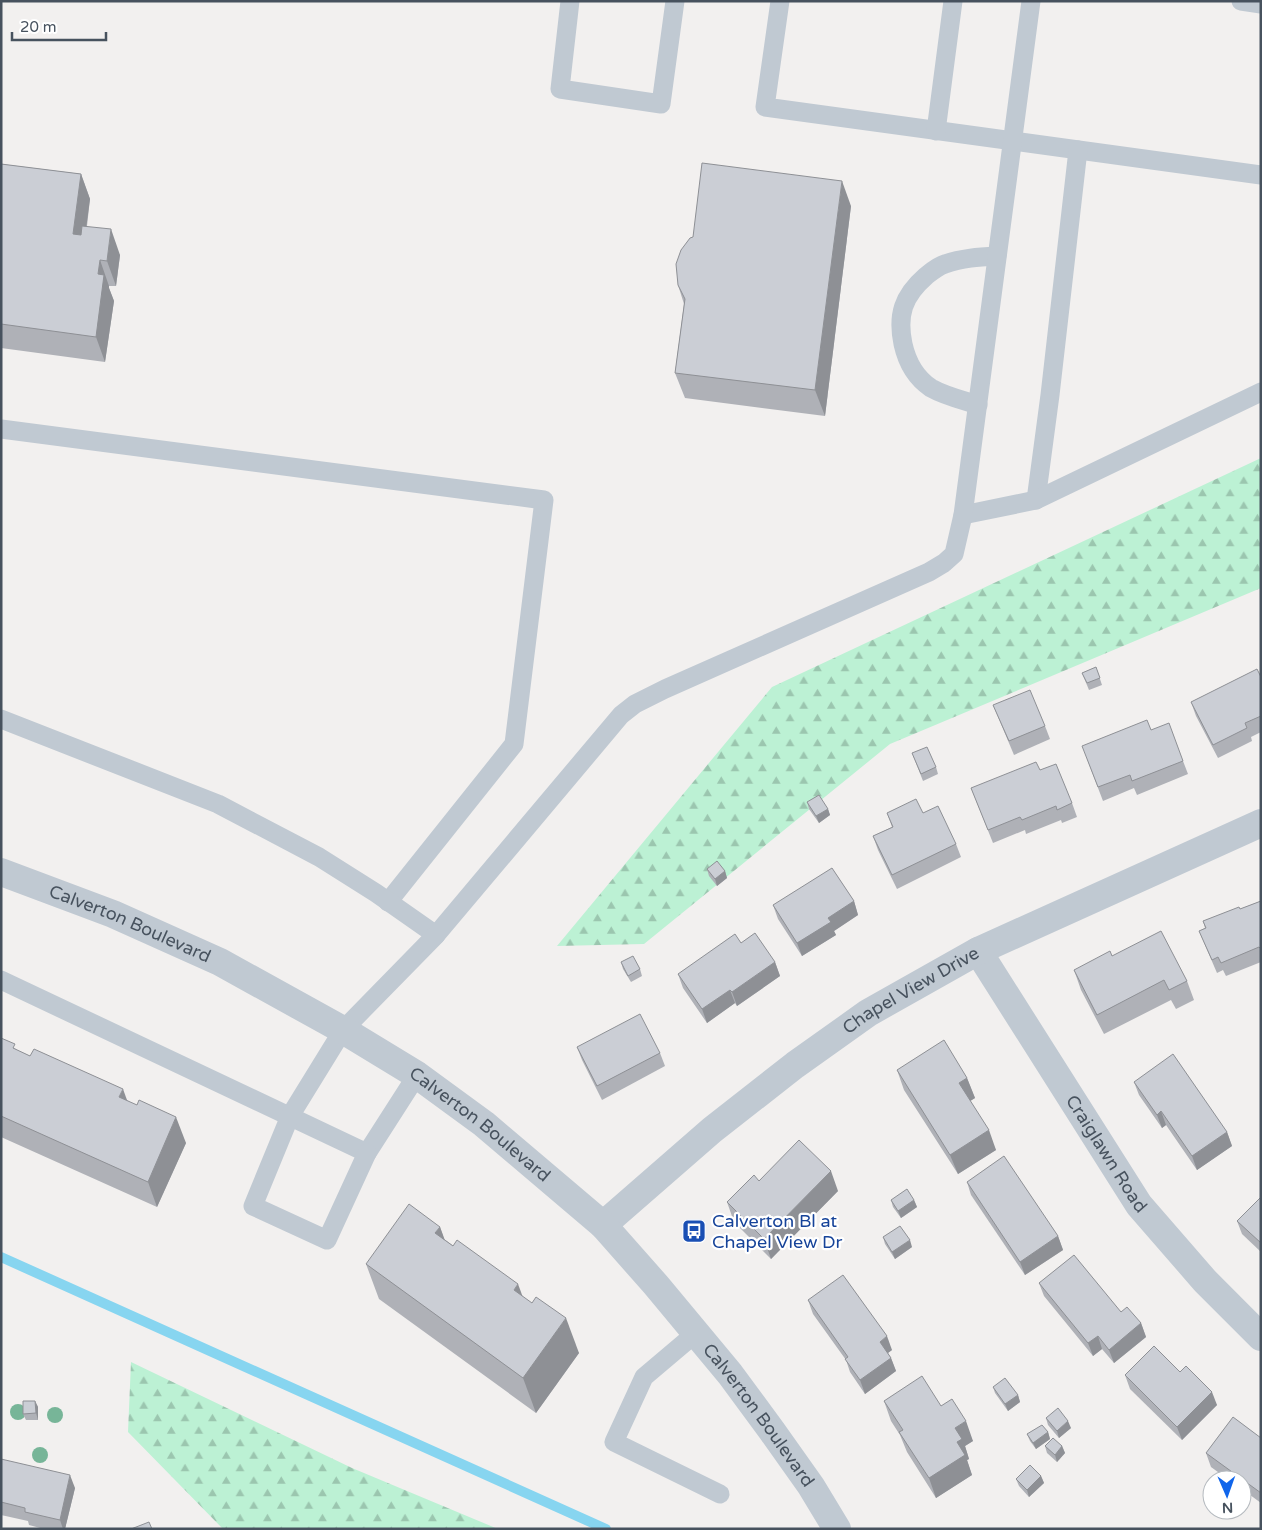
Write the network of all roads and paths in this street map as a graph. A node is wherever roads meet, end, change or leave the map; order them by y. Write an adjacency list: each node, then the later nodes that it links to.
1 (570, 1): 2 (lane)
2 (675, 1)
3 (780, 1): 8 (lane)
4 (953, 1): 8 (lane)
5 (1031, 1): 9 (lane)
6 (1241, 1): 7 (lane)
7 (1261, 4)
8 (936, 131): 9 (lane)
9 (1012, 141): 10 (lane); 12 (lane)
10 (1078, 150): 11 (lane); 16 (lane)
11 (1261, 175)
12 (997, 256): 14 (lane); 14 (lane)
13 (1261, 392): 16 (lane)
14 (978, 405): 17 (lane)
15 (1, 429): 21 (lane)
16 (1036, 500): 17 (lane)
17 (963, 515): 22 (lane)
18 (1, 719): 21 (lane)
19 (1261, 822): 23 (street, Chapel View Drive)
20 (1, 872): 25 (street, Calverton Boulevard)
21 (388, 902): 22 (lane)
22 (436, 935): 25 (lane)
23 (978, 952): 29 (street, Chapel View Drive); 31 (street, Craiglawn Road)
24 (1, 980): 27 (lane)
25 (343, 1030): 26 (street, Calverton Boulevard); 27 (lane)
26 (417, 1075): 28 (lane); 29 (street, Calverton Boulevard)
27 (290, 1116): 28 (lane); 28 (lane)
28 (367, 1153)
29 (602, 1225): 30 (street, Calverton Boulevard)
30 (696, 1333): 32 (lane); 33 (street, Calverton Boulevard)
31 (1261, 1337)
32 (720, 1494)
33 (837, 1529)

